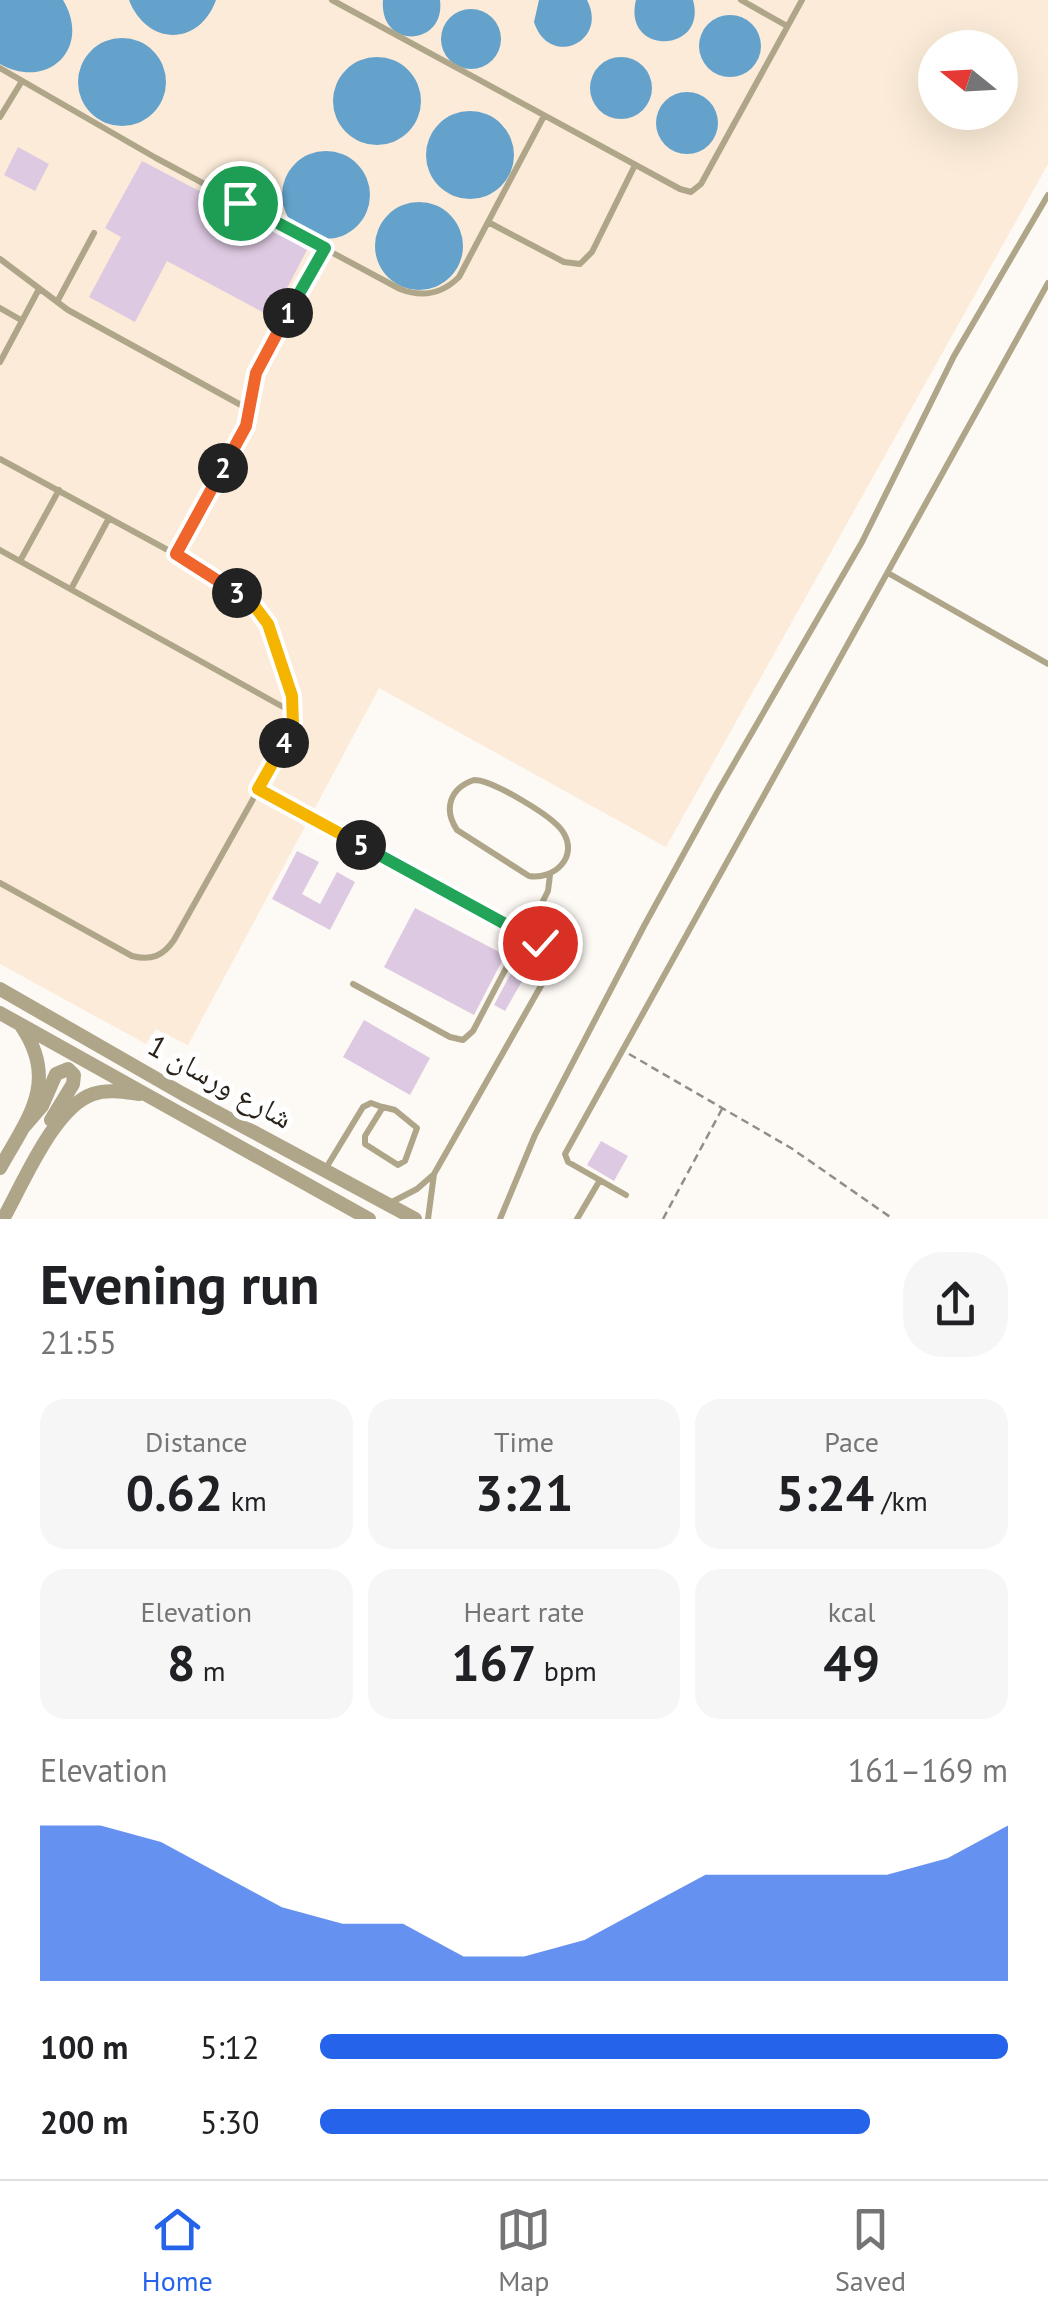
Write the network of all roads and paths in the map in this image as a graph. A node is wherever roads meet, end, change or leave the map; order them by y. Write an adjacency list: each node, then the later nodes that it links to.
1 (332, 0): 7 (lane)
2 (741, 0): 4 (lane)
3 (802, 0): 4 (lane)
4 (788, 26): 9 (lane)
5 (0, 68): 6 (lane)
6 (22, 81): 8 (lane); 13 (lane)
7 (544, 116): 9 (lane); 11 (lane)
8 (0, 117)
9 (635, 165): 11 (lane)
10 (1048, 196): 56 (lane)
11 (488, 222): 13 (lane)
12 (94, 232): 17 (lane)
13 (325, 248): 21 (lane)
14 (0, 259): 16 (lane)
15 (1048, 283): 28 (lane)
16 (39, 289): 17 (lane); 19 (lane)
17 (56, 302): 21 (lane)
18 (0, 308): 19 (lane)
19 (22, 320): 20 (lane)
20 (0, 362)
21 (250, 410): 26 (lane)
22 (0, 459): 23 (lane)
23 (59, 490): 24 (lane); 27 (lane)
24 (109, 518): 26 (lane); 29 (lane)
25 (0, 550): 27 (lane)
26 (176, 554): 31 (lane)
27 (20, 561): 29 (lane)
28 (888, 574): 30 (lane); 40 (lane)
29 (71, 589): 31 (lane)
30 (1048, 664)
31 (295, 714): 32 (lane)
32 (258, 789): 34 (lane); 35 (lane)
33 (550, 875): 33 (lane); 35 (lane)
34 (0, 883)
35 (525, 935): 36 (lane); 48 (lane)
36 (353, 984)
37 (0, 989): 47 (street, شارع ورسان 1)
38 (0, 1012): 39 (street, شارع ورسان 1)
39 (18, 1023): 41 (street, شارع ورسان 1); 44 (street)
40 (623, 1050): 43 (path); 49 (lane)
41 (150, 1095): 45 (street); 53 (street, شارع ورسان 1)
42 (383, 1107): 42 (lane); 47 (lane)
43 (723, 1108): 58 (path); 59 (path)
44 (23, 1128): 45 (street); 46 (street)
45 (35, 1163): 52 (street)
46 (0, 1168)
47 (325, 1170): 51 (street, شارع ورسان 1)
48 (434, 1174): 51 (lane); 55 (lane)
49 (600, 1180): 50 (lane); 57 (lane)
50 (626, 1195)
51 (388, 1204): 54 (street, شارع ورسان 1)
52 (3, 1219)
53 (369, 1219)
54 (415, 1219)
55 (428, 1219)
56 (500, 1219)
57 (577, 1219)
58 (663, 1219)
59 (893, 1219)

